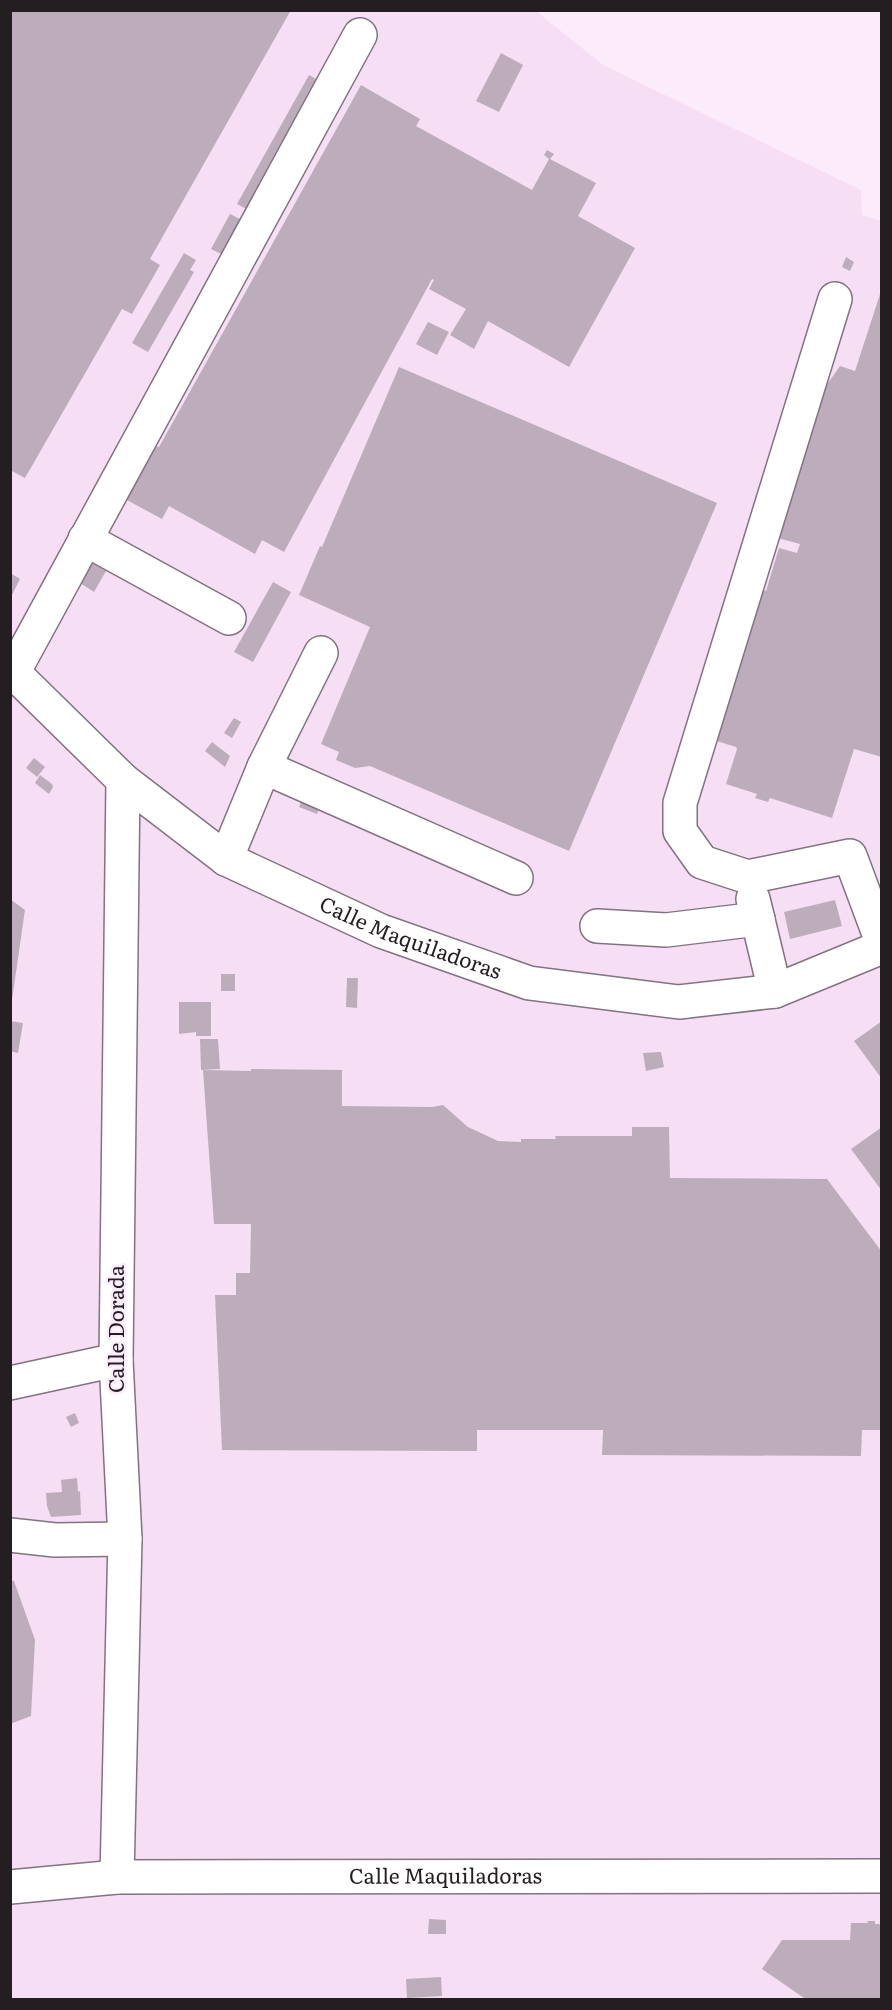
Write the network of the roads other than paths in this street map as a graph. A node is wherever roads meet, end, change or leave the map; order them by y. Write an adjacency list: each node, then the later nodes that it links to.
1 (360, 35): 3 (street)
2 (835, 299): 10 (street)
3 (85, 539): 4 (street); 6 (street)
4 (229, 618)
5 (321, 653): 7 (street)
6 (12, 670): 8 (street, Calle Maquiladoras)
7 (264, 768): 9 (street); 11 (street)
8 (123, 780): 9 (street, Calle Maquiladoras); 17 (street, Calle Dorada)
9 (226, 859): 16 (street, Calle Maquiladoras)
10 (748, 877): 12 (street); 14 (street)
11 (516, 878)
12 (758, 919): 13 (street); 16 (street)
13 (597, 926)
14 (882, 942)
15 (882, 947): 16 (street, Calle Maquiladoras)
16 (775, 991)
17 (116, 1360): 18 (street); 20 (street, Calle Dorada)
18 (10, 1383)
19 (10, 1535): 20 (street)
20 (125, 1539): 22 (street, Calle Dorada)
21 (882, 1876): 22 (street, Calle Maquiladoras)
22 (117, 1877): 23 (street, Calle Maquiladoras)
23 (10, 1887)

